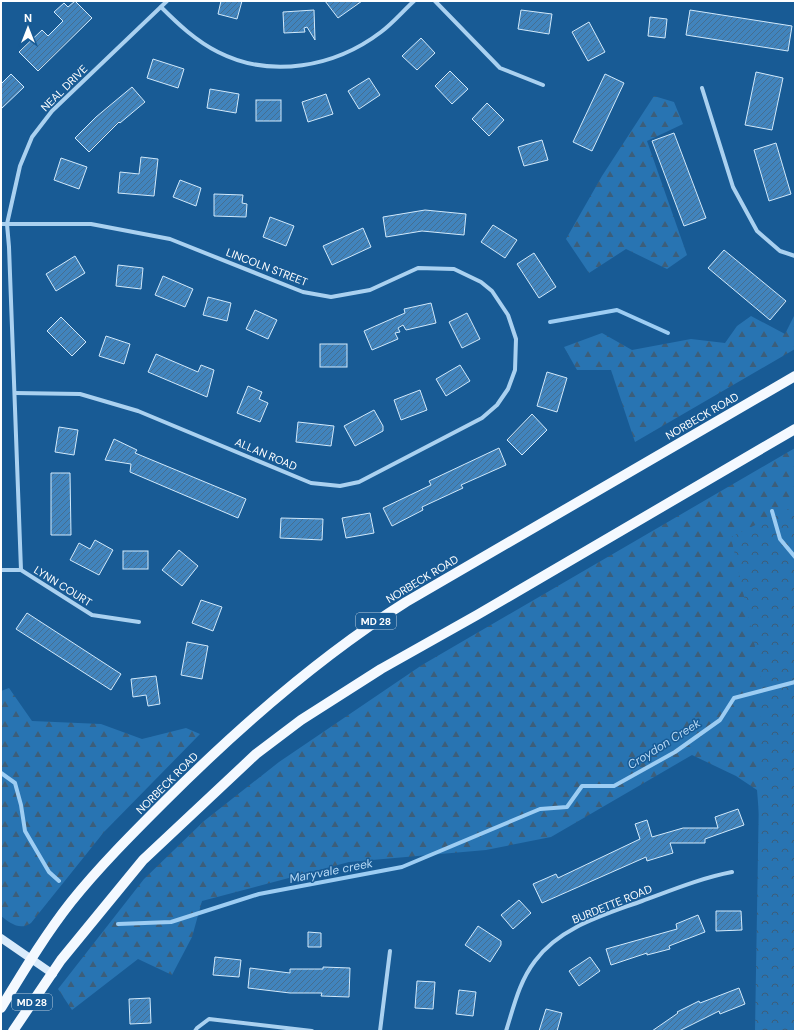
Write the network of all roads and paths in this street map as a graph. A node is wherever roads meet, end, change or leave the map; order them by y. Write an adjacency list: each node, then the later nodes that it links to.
1 (167, 1): 4 (street, NEAL DRIVE)
2 (414, 1): 4 (street)
3 (434, 1): 5 (street)
4 (161, 8): 8 (street, NEAL DRIVE)
5 (543, 85)
6 (702, 88): 9 (street)
7 (1, 224): 8 (street, LINCOLN STREET)
8 (7, 224): 11 (street, NEAL DRIVE); 12 (street, LINCOLN STREET)
9 (795, 256)
10 (795, 376): 20 (main road, NORBECK ROAD / MD 28)
11 (15, 393): 12 (street, ALLAN ROAD); 15 (street, NEAL DRIVE)
12 (497, 405)
13 (795, 429): 21 (main road, MD 28)
14 (1, 570): 15 (street, LYNN COURT)
15 (21, 570): 16 (street, LYNN COURT)
16 (139, 622)
17 (732, 872): 27 (street, BURDETTE ROAD)
18 (1, 938): 20 (street)
19 (390, 951): 26 (street)
20 (31, 958): 21 (street); 22 (main road, MD 28)
21 (53, 974): 24 (main road, MD 28)
22 (1, 1008)
23 (196, 1029): 25 (street)
24 (13, 1031)
25 (312, 1031)
26 (380, 1031)
27 (506, 1031)

